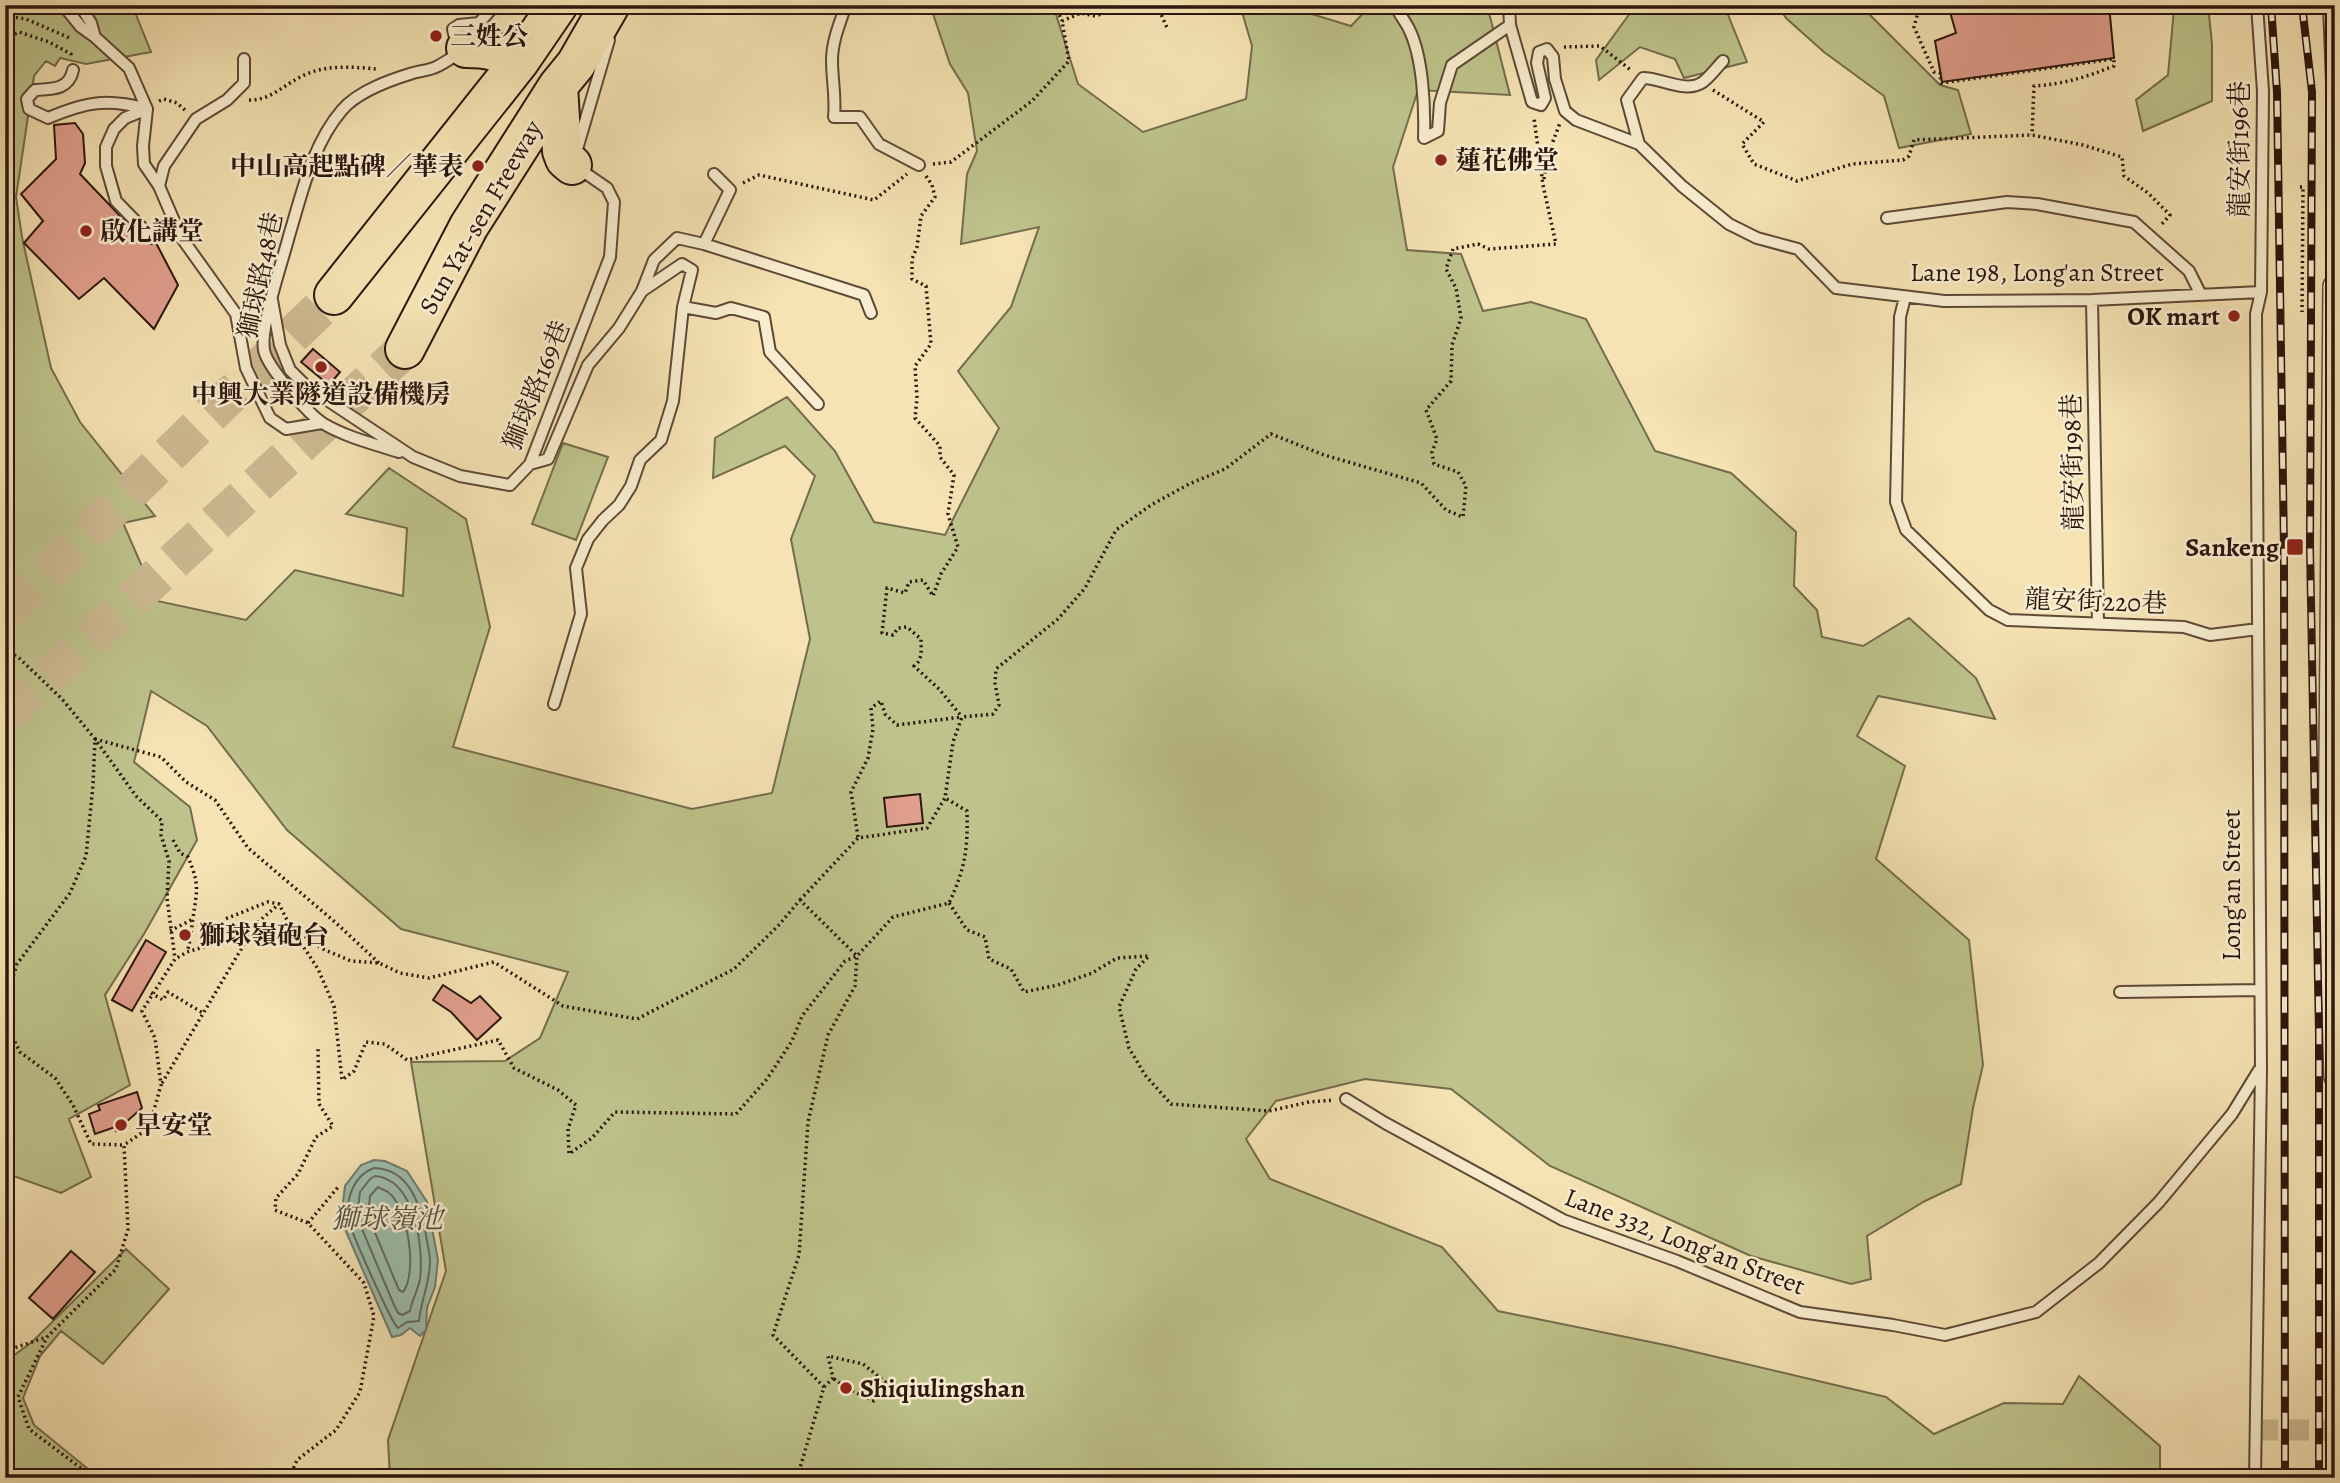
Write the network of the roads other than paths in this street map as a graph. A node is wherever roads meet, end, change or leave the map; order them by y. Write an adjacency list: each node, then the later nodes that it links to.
1 (63, 5): 12 (lane, 獅球路48巷)
2 (80, 5): 12 (lane)
3 (495, 5): 14 (lane)
4 (558, 5): 14 (highway, Sun Yat-sen Freeway)
5 (846, 5): 22 (lane)
6 (1395, 5): 11 (lane)
7 (1509, 5): 11 (lane)
8 (2257, 5): 31 (lane, 龍安街196巷)
9 (2329, 5): 20 (lane)
10 (612, 14): 17 (highway, Sun Yat-sen Freeway); 21 (lane)
11 (1510, 25): 19 (lane, Lane 198, Long'an Street)
12 (95, 37): 18 (lane, 獅球路48巷)
13 (244, 59): 24 (lane)
14 (494, 60): 17 (highway); 33 (highway, Sun Yat-sen Freeway); 35 (lane, 獅球路48巷)
15 (1723, 61): 19 (lane)
16 (73, 70): 18 (lane)
17 (559, 87): 21 (highway); 39 (highway, Sun Yat-sen Freeway)
18 (146, 109): 24 (lane, 獅球路48巷); 27 (lane)
19 (1639, 145): 34 (lane, Lane 198, Long'an Street)
20 (2335, 160)
21 (572, 165): 43 (lane, 獅球路169巷)
22 (919, 165)
23 (714, 174): 28 (lane)
24 (159, 186): 41 (lane, 獅球路48巷)
25 (1887, 218): 32 (lane)
26 (2335, 234): 29 (lane)
27 (149, 235)
28 (704, 244): 30 (lane); 38 (lane)
29 (2334, 286): 50 (street)
30 (642, 291): 37 (lane); 43 (lane)
31 (2261, 292): 32 (lane, Lane 198, Long'an Street); 45 (lane, Long'an Street)
32 (2200, 293): 36 (lane, Lane 198, Long'an Street)
33 (334, 295)
34 (1905, 297): 36 (lane, Lane 198, Long'an Street); 44 (lane, 龍安街220巷)
35 (272, 300): 41 (lane, 獅球路48巷); 42 (lane, 獅球路169巷)
36 (2092, 300): 44 (lane, 龍安街198巷)
37 (683, 307): 40 (lane); 46 (lane)
38 (871, 313)
39 (405, 349)
40 (818, 404)
41 (322, 423): 42 (lane)
42 (413, 457): 43 (lane, 獅球路169巷)
43 (530, 464)
44 (2098, 624): 45 (lane, 龍安街220巷)
45 (2258, 629): 47 (lane, Long'an Street)
46 (554, 704)
47 (2259, 990): 48 (lane); 49 (lane, Long'an Street)
48 (2120, 992)
49 (2260, 1069): 51 (lane, Lane 332, Long'an Street); 52 (lane, Long'an Street)
50 (2335, 1077)
51 (1346, 1099)
52 (2255, 1478)

